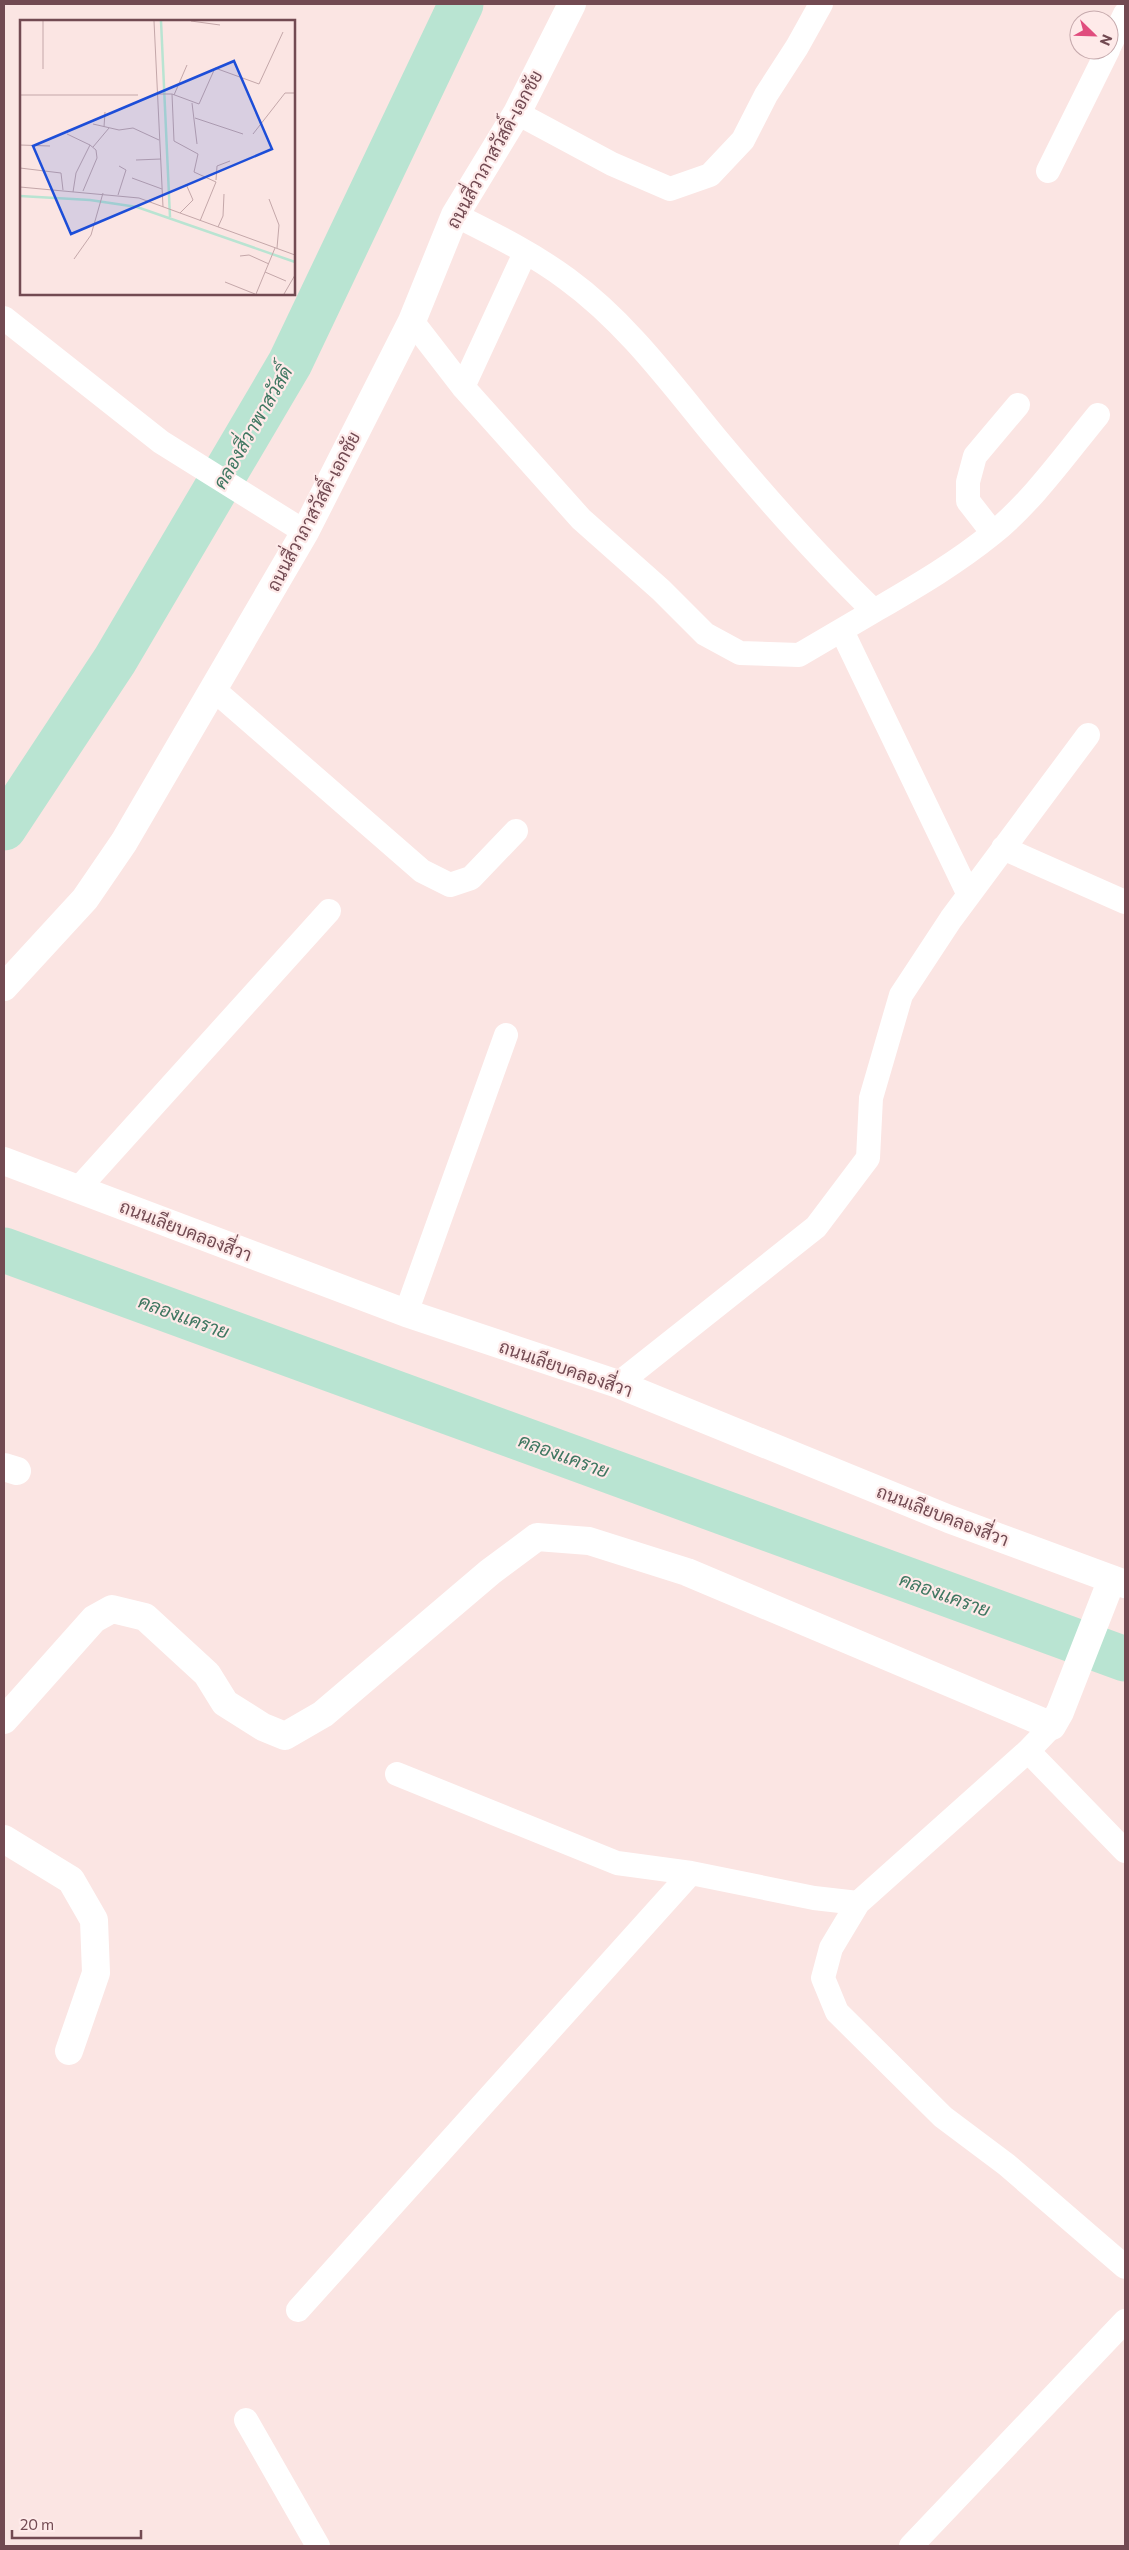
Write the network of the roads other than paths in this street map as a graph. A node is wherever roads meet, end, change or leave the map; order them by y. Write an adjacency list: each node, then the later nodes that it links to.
1 (572, 4): 6 (street, ถนนสี่วาภาสวัสดิ์-เอกชัย)
2 (821, 4): 6 (lane)
3 (1125, 14): 4 (lane)
4 (1119, 26)
5 (1102, 60): 7 (lane)
6 (517, 113): 8 (street, ถนนสี่วาภาสวัสดิ์-เอกชัย)
7 (1048, 171)
8 (455, 215): 9 (lane); 11 (street, ถนนสี่วาภาสวัสดิ์-เอกชัย)
9 (526, 253): 12 (lane); 17 (lane)
10 (4, 318): 15 (lane)
11 (412, 321): 12 (lane); 15 (street, ถนนสี่วาภาสวัสดิ์-เอกชัย)
12 (462, 387): 18 (lane)
13 (1018, 404): 16 (lane)
14 (1098, 415): 16 (lane)
15 (305, 532): 19 (street, ถนนสี่วาภาสวัสดิ์-เอกชัย)
16 (993, 533): 17 (lane)
17 (874, 611): 18 (lane)
18 (842, 631): 23 (lane)
19 (214, 689): 21 (lane); 26 (street, ถนนสี่วาภาสวัสดิ์-เอกชัย)
20 (1088, 735): 22 (lane)
21 (516, 831)
22 (1003, 848): 23 (lane); 24 (lane)
23 (969, 895): 31 (lane)
24 (1125, 902)
25 (329, 910): 29 (lane)
26 (4, 986)
27 (506, 1035): 30 (lane)
28 (4, 1161): 29 (street, ถนนเลียบคลองสี่วา)
29 (78, 1189): 30 (street, ถนนเลียบคลองสี่วา)
30 (406, 1314): 31 (street, ถนนเลียบคลองสี่วา)
31 (618, 1384): 32 (street, ถนนเลียบคลองสี่วา)
32 (1119, 1581): 33 (street)
33 (1056, 1719): 34 (street); 35 (lane)
34 (4, 1720)
35 (1028, 1751): 38 (lane); 40 (lane)
36 (397, 1774): 39 (lane)
37 (4, 1840): 41 (street)
38 (1125, 1851)
39 (691, 1873): 40 (lane); 43 (lane)
40 (858, 1903): 42 (lane)
41 (69, 2051)
42 (1125, 2267)
43 (298, 2310)
44 (1125, 2321): 47 (lane)
45 (246, 2420): 46 (lane)
46 (318, 2546)
47 (911, 2546)

